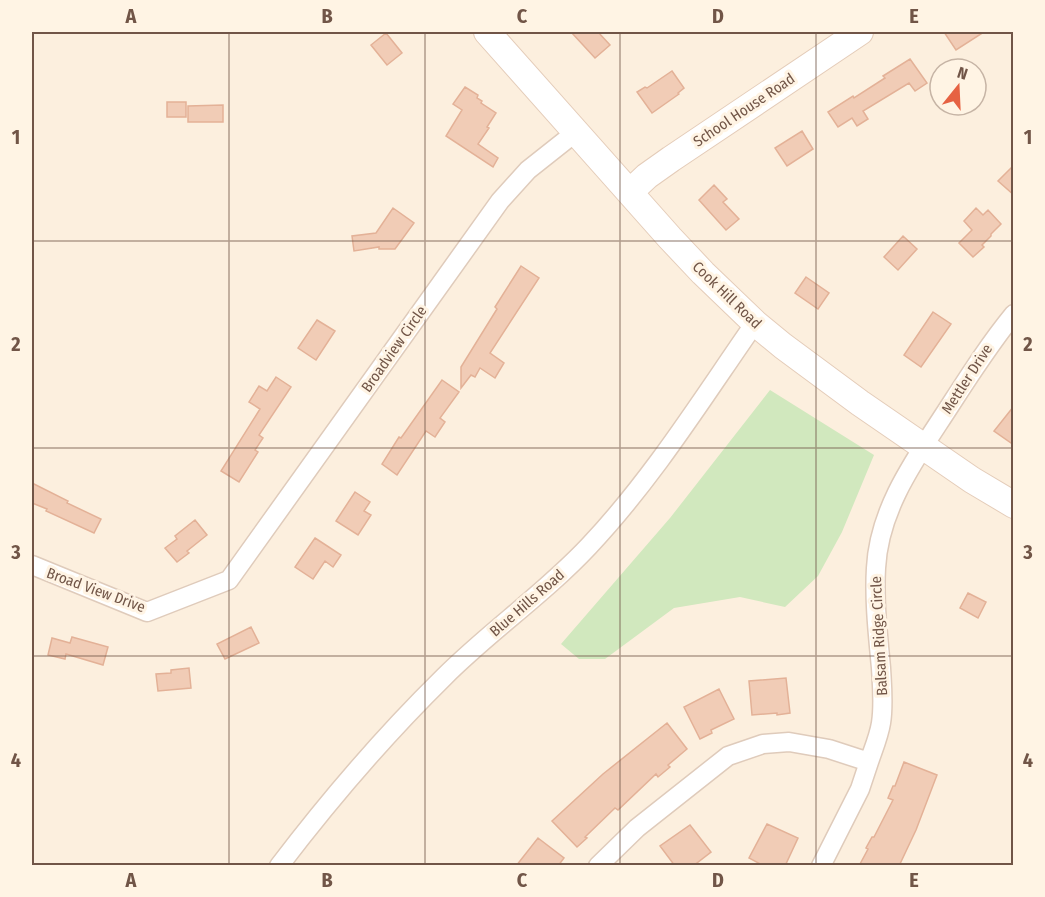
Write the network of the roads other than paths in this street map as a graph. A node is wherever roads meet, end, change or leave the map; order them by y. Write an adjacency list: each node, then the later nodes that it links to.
1 (487, 32): 3 (street, Cook Hill Road)
2 (860, 32): 4 (street, School House Road)
3 (576, 132): 4 (street, Cook Hill Road); 10 (street, Broadview Circle)
4 (630, 192): 6 (street, Cook Hill Road)
5 (1014, 314): 7 (street, Mettler Drive)
6 (755, 323): 7 (street, Cook Hill Road); 12 (street, Blue Hills Road)
7 (924, 447): 8 (street, Cook Hill Road); 11 (street, Balsam Ridge Circle)
8 (1014, 505)
9 (32, 566): 10 (street, Broad View Drive)
10 (229, 580)
11 (869, 762): 13 (street); 14 (street, Balsam Ridge Circle)
12 (279, 866)
13 (598, 866)
14 (821, 866)

